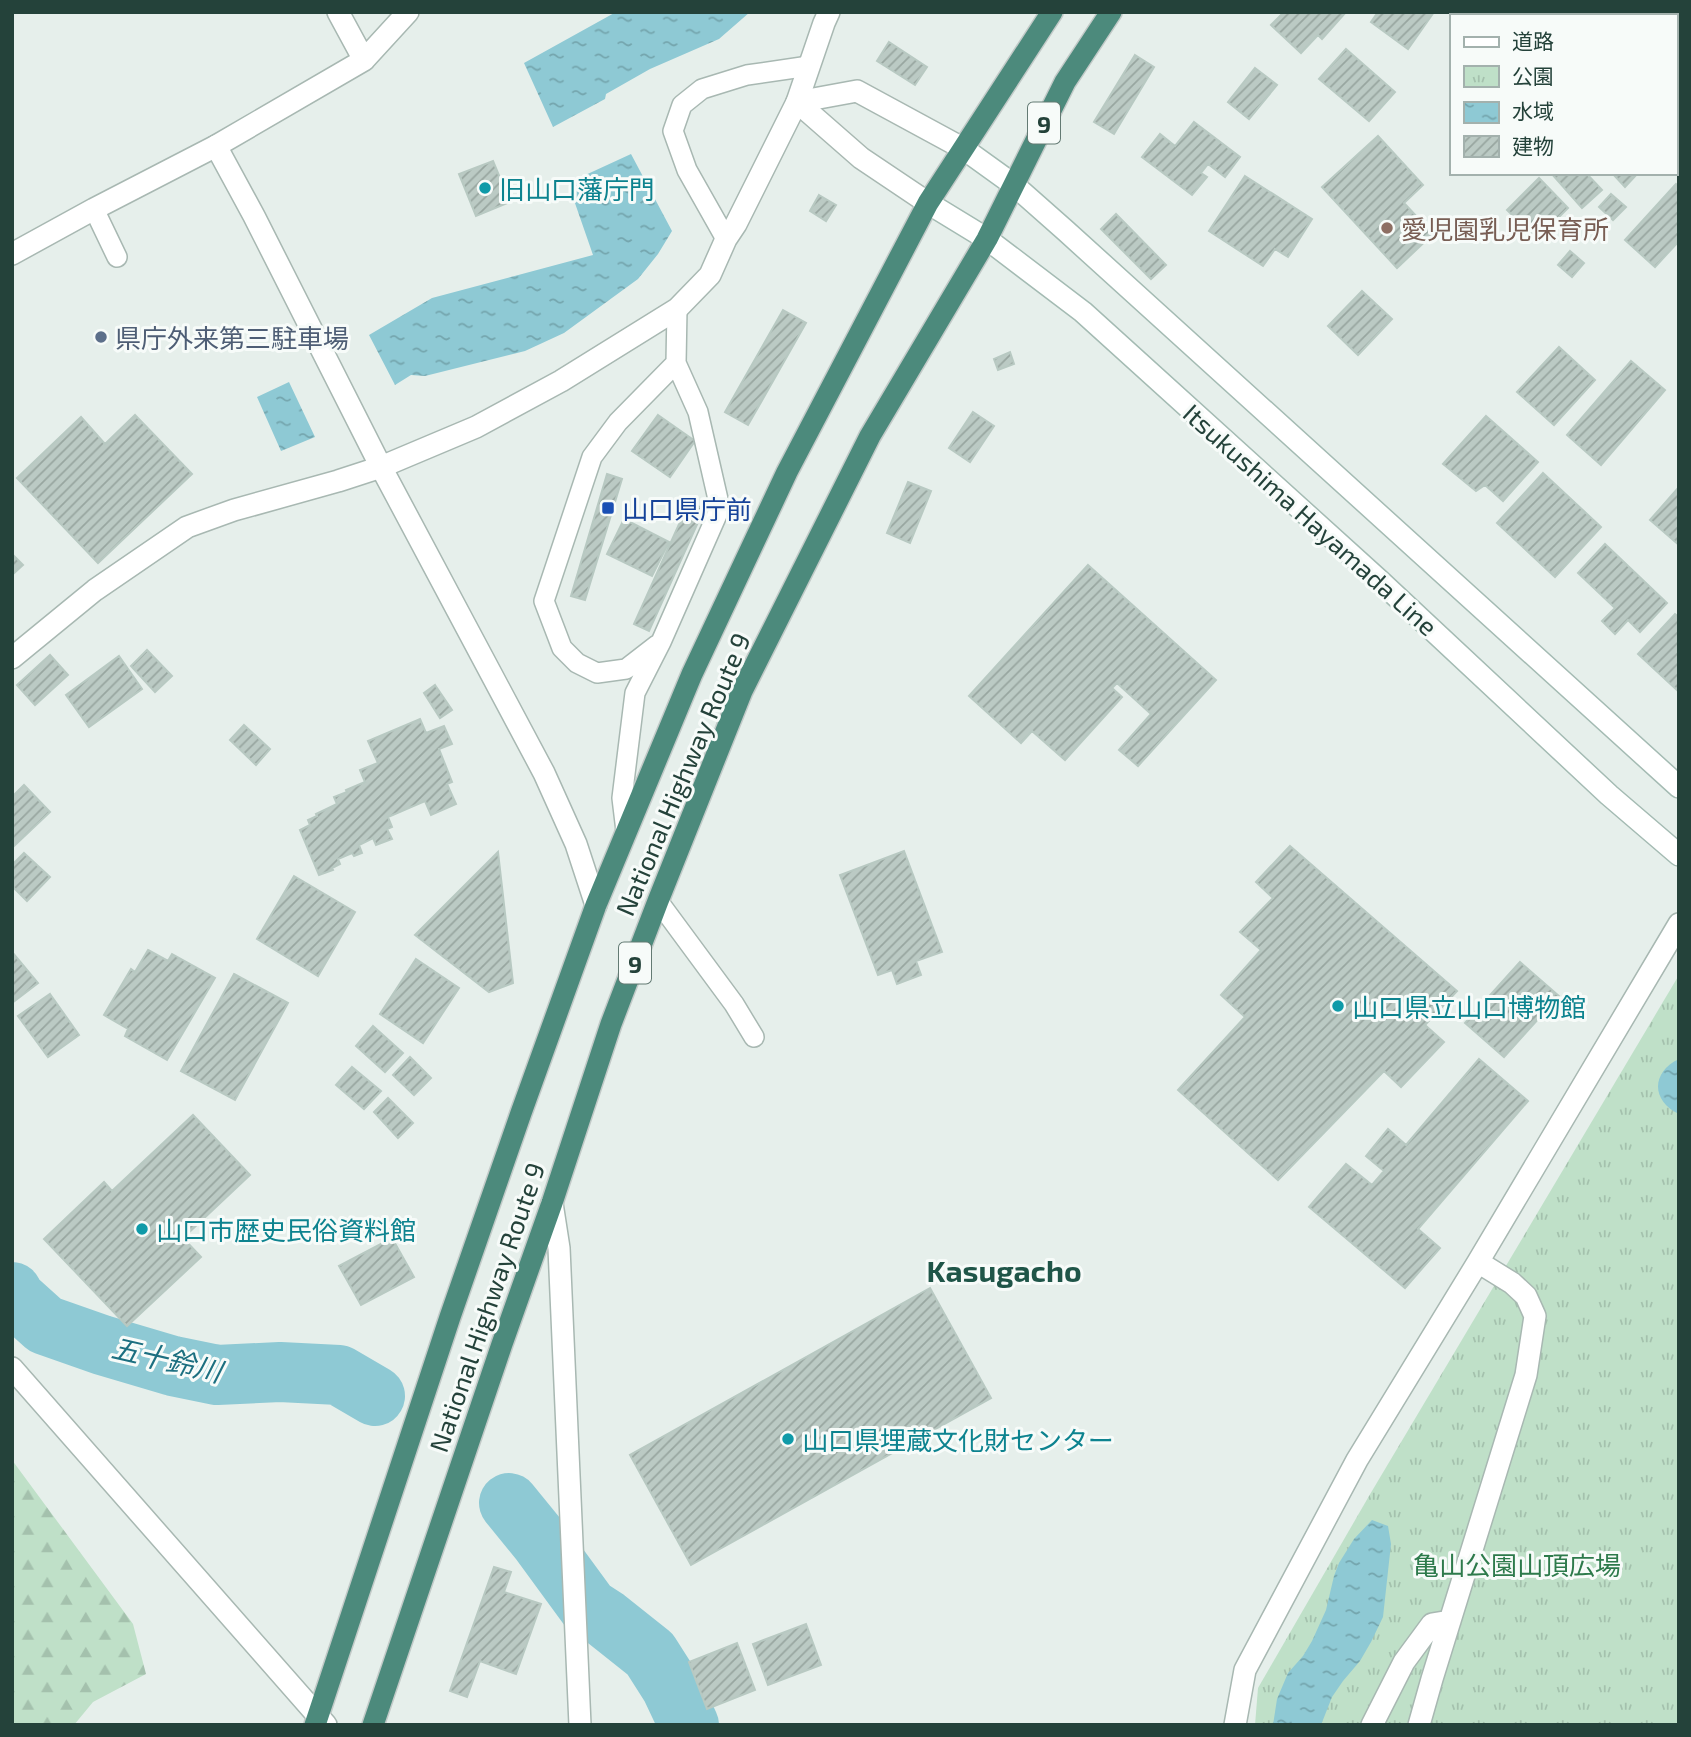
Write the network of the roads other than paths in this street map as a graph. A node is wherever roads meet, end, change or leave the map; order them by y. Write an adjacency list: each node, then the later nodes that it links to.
1 (338, 12): 6 (street)
2 (408, 12): 6 (street)
3 (829, 12): 7 (street)
4 (1052, 12): 10 (highway, National Highway Route 9 / 9)
5 (1111, 12): 11 (highway, National Highway Route 9 / 9)
6 (364, 60): 9 (street)
7 (809, 66): 8 (street); 14 (lane)
8 (797, 102): 10 (street, Itsukushima Hayamada Line); 12 (street, Itsukushima Hayamada Line); 14 (street)
9 (216, 146): 13 (street); 20 (street)
10 (964, 149): 11 (street, Itsukushima Hayamada Line); 12 (highway, National Highway Route 9 / 9)
11 (1014, 185): 15 (highway, National Highway Route 9 / 9); 23 (street, Itsukushima Hayamada Line)
12 (928, 203): 15 (street, Itsukushima Hayamada Line); 24 (highway, National Highway Route 9 / 9)
13 (94, 209): 16 (street); 17 (lane)
14 (726, 239): 18 (street)
15 (987, 239): 25 (street, Itsukushima Hayamada Line); 26 (highway, National Highway Route 9 / 9)
16 (12, 254)
17 (117, 257)
18 (677, 309): 19 (lane); 20 (street)
19 (676, 363): 21 (lane); 21 (lane)
20 (381, 467): 22 (street); 27 (street)
21 (661, 642): 24 (lane)
22 (12, 657)
23 (1679, 787)
24 (626, 831): 27 (highway, National Highway Route 9 / 9)
25 (1679, 855)
26 (658, 901): 29 (lane); 30 (highway, National Highway Route 9 / 9)
27 (596, 905): 34 (highway, National Highway Route 9 / 9)
28 (1679, 924): 31 (street)
29 (754, 1037)
30 (552, 1203): 35 (highway, National Highway Route 9 / 9); 36 (street)
31 (1478, 1262): 33 (street); 37 (street)
32 (12, 1368): 34 (street)
33 (1450, 1621): 38 (street); 39 (street)
34 (320, 1722)
35 (373, 1725)
36 (580, 1725)
37 (1235, 1725)
38 (1372, 1725)
39 (1419, 1725)

